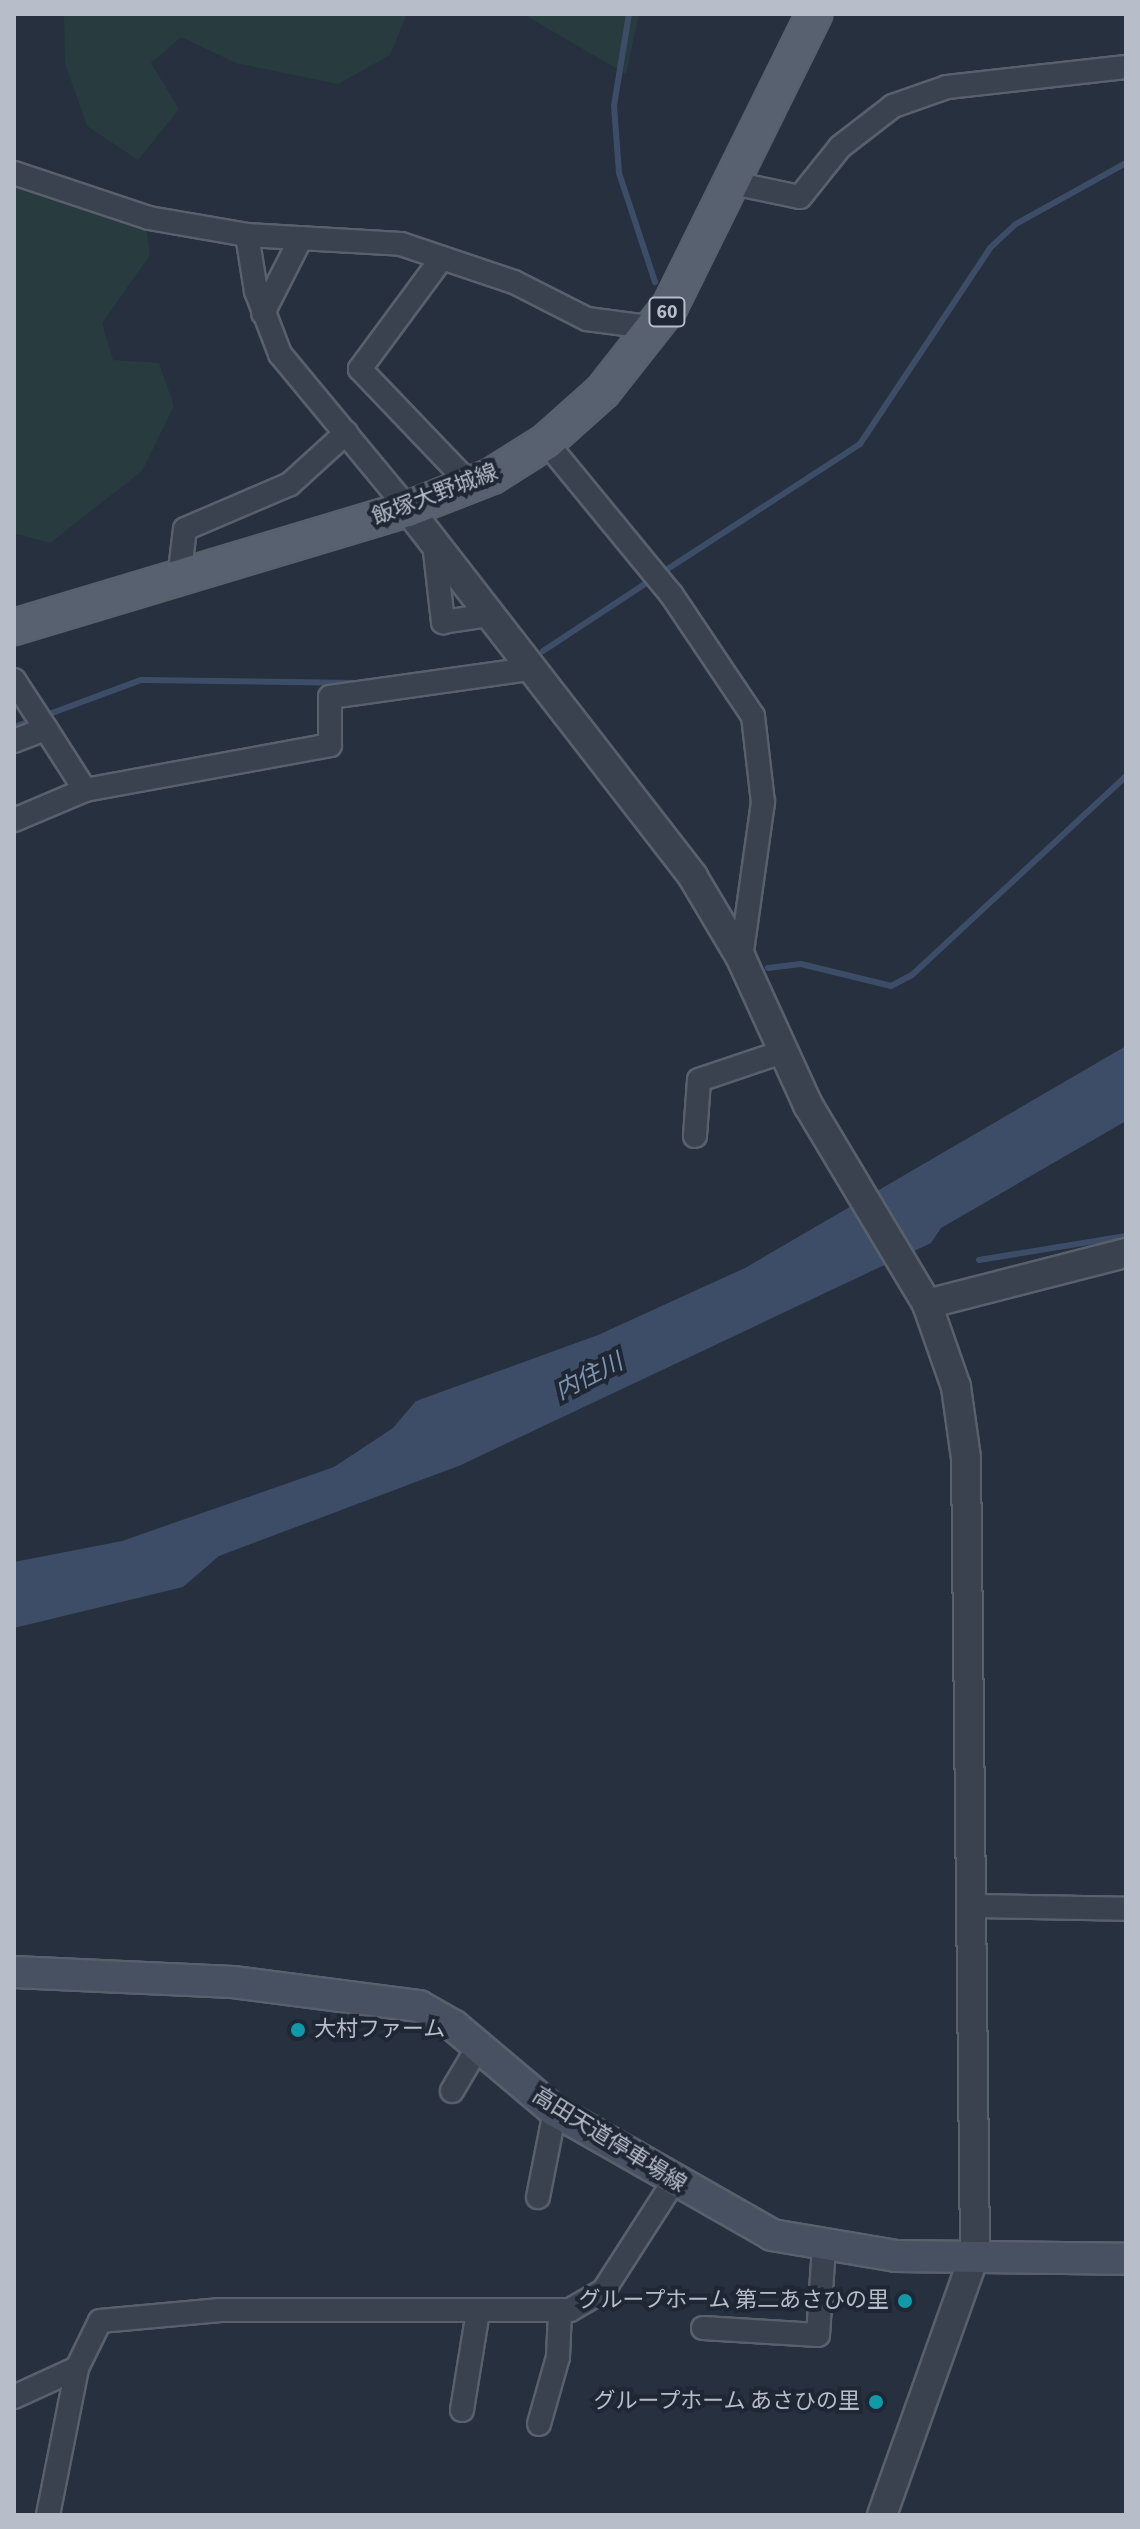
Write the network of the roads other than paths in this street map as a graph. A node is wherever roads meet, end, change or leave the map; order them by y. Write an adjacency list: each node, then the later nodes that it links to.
1 (814, 14): 4 (main road, 飯塚大野城線 / 60)
2 (1126, 67): 4 (street)
3 (14, 173): 5 (street)
4 (733, 183): 9 (main road, 飯塚大野城線 / 60)
5 (247, 235): 6 (street); 8 (street)
6 (301, 238): 7 (street); 8 (street)
7 (442, 258): 9 (street); 12 (street)
8 (263, 313): 10 (street)
9 (655, 328): 11 (main road, 飯塚大野城線 / 60)
10 (346, 433): 13 (street); 15 (street)
11 (546, 442): 12 (main road, 飯塚大野城線 / 60); 24 (street)
12 (471, 485): 13 (main road, 飯塚大野城線 / 60)
13 (408, 509): 14 (street); 15 (main road, 飯塚大野城線 / 60)
14 (434, 543): 16 (street); 16 (street)
15 (179, 579): 17 (main road, 飯塚大野城線 / 60)
16 (489, 615): 18 (street)
17 (14, 627)
18 (530, 669): 22 (street); 24 (street)
19 (14, 680): 20 (street)
20 (40, 720): 21 (street); 22 (street)
21 (14, 741)
22 (85, 790): 23 (street)
23 (14, 820)
24 (741, 958): 25 (street)
25 (782, 1052): 26 (street); 28 (street)
26 (695, 1136)
27 (1126, 1253): 28 (street)
28 (927, 1304): 29 (street)
29 (975, 1906): 30 (street); 38 (street)
30 (1126, 1909)
31 (14, 1972): 32 (main road, 高田天道停車場線)
32 (478, 2047): 33 (street); 34 (main road, 高田天道停車場線)
33 (452, 2091)
34 (555, 2111): 35 (main road, 高田天道停車場線); 36 (street)
35 (674, 2181): 37 (main road, 高田天道停車場線); 41 (street)
36 (538, 2197)
37 (824, 2247): 38 (main road, 高田天道停車場線); 42 (street)
38 (975, 2254): 39 (main road, 高田天道停車場線); 48 (street)
39 (1126, 2259)
40 (478, 2311): 41 (street); 43 (street); 45 (street)
41 (560, 2311): 46 (street)
42 (703, 2328)
43 (77, 2368): 44 (street); 47 (street)
44 (14, 2397)
45 (462, 2410)
46 (539, 2424)
47 (49, 2515)
48 (882, 2515)

